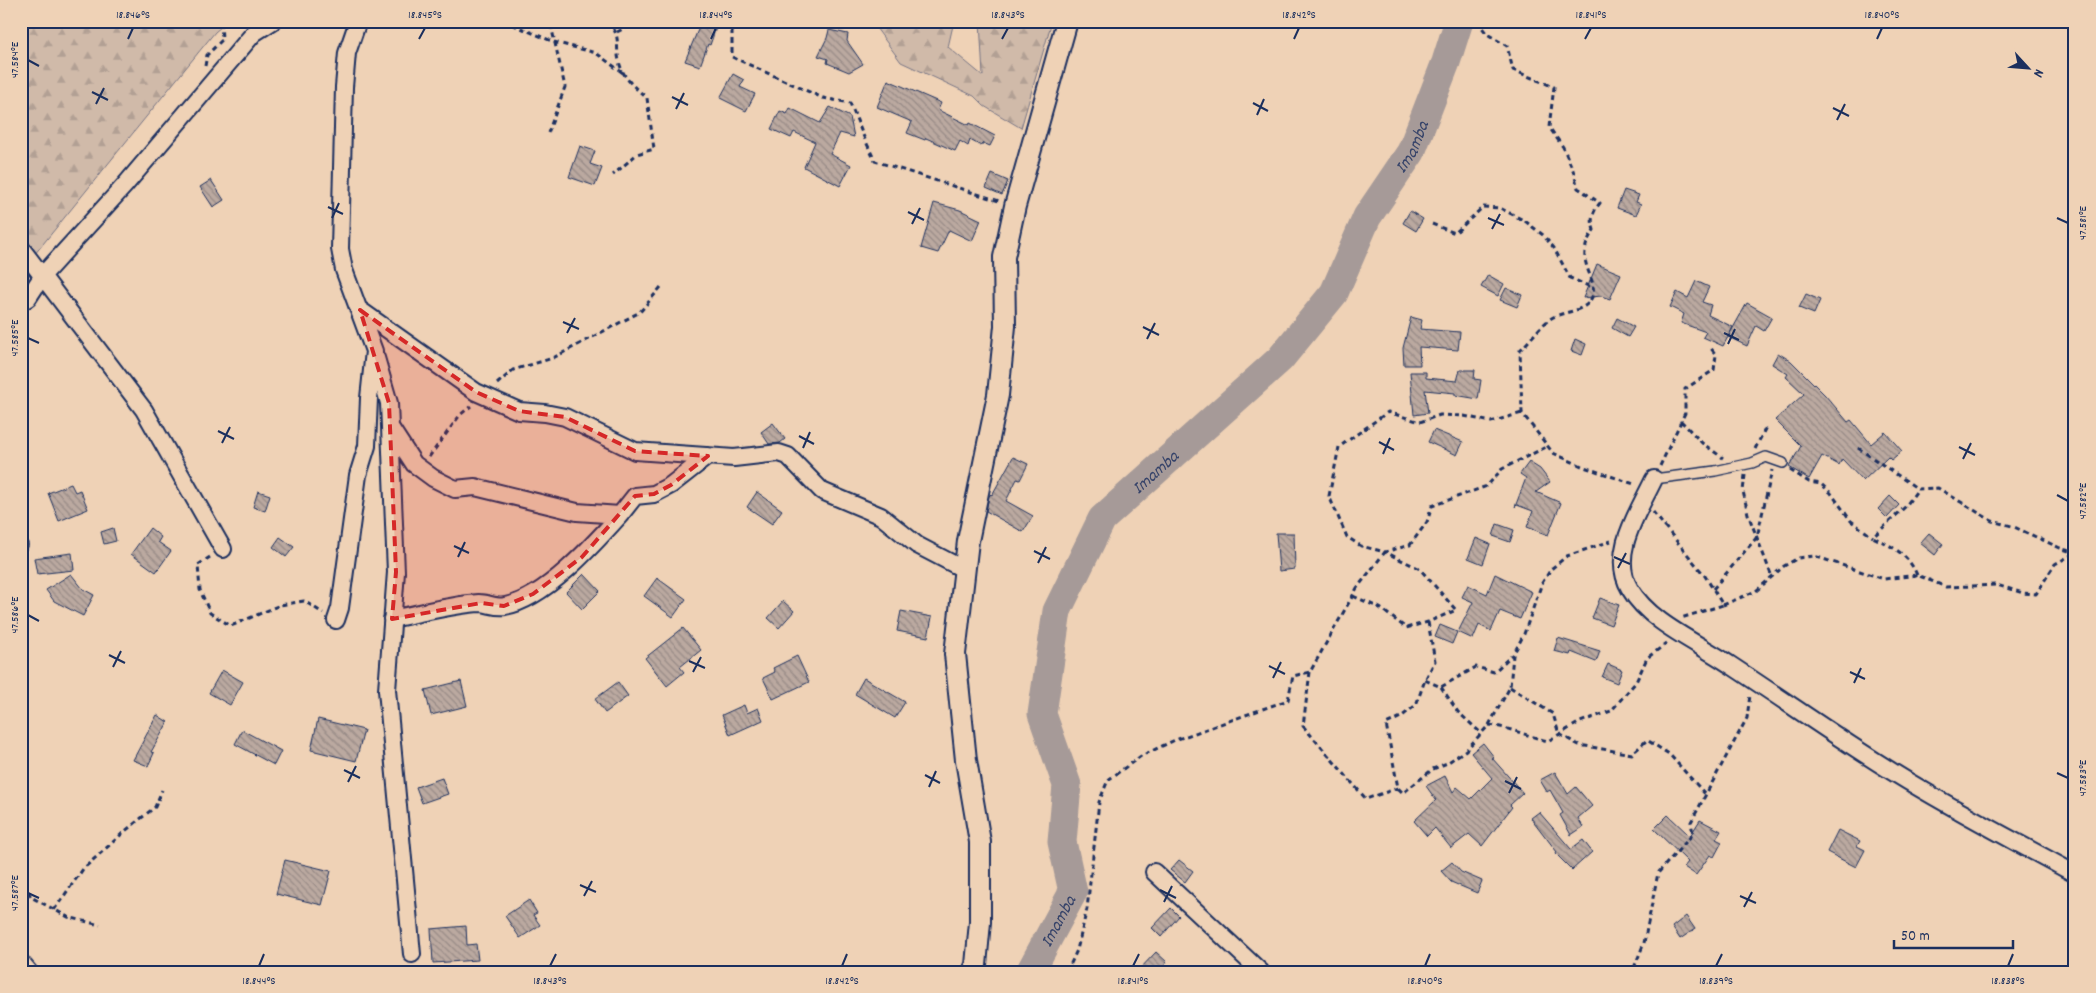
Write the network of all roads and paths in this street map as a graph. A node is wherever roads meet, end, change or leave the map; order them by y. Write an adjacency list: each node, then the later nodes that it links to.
1 (273, 21): 18 (street)
2 (358, 21): 22 (street)
3 (504, 21): 11 (path)
4 (550, 21): 11 (path)
5 (608, 21): 10 (path)
6 (640, 21): 10 (path)
7 (732, 21): 15 (path)
8 (1066, 21): 15 (street)
9 (1477, 21): 20 (path)
10 (617, 32): 12 (path)
11 (554, 42): 12 (path); 13 (path)
12 (626, 75): 14 (path)
13 (548, 133)
14 (613, 175)
15 (1016, 206): 46 (street)
16 (1432, 224): 20 (path)
17 (21, 248): 18 (street)
18 (43, 275): 21 (street); 43 (street)
19 (661, 286): 25 (path)
20 (1594, 288): 26 (path)
21 (21, 302)
22 (360, 310): 24 (street); 25 (street)
23 (1710, 347): 27 (path)
24 (374, 352): 28 (street); 53 (street)
25 (484, 396): 32 (street); 36 (path)
26 (1522, 413): 30 (path); 44 (path)
27 (1681, 421): 35 (path); 37 (path)
28 (390, 427): 36 (street); 52 (street)
29 (1766, 427): 34 (path)
30 (1548, 446): 37 (path); 44 (path)
31 (1858, 448): 38 (path)
32 (708, 456): 39 (street); 46 (street)
33 (1778, 461): 34 (lane); 41 (path); 42 (path)
34 (1746, 464): 35 (lane); 41 (path)
35 (1736, 466): 37 (lane)
36 (420, 469): 39 (street)
37 (1649, 489): 40 (street); 49 (path)
38 (1918, 489): 42 (path); 45 (path)
39 (620, 515): 52 (street)
40 (1626, 536): 55 (street); 56 (path)
41 (1757, 537): 48 (path); 49 (path)
42 (1873, 537): 47 (path)
43 (223, 549): 53 (path)
44 (1385, 552): 50 (path); 54 (path)
45 (2075, 553): 47 (path)
46 (965, 570): 78 (street)
47 (1917, 574): 48 (path)
48 (1772, 577): 51 (path)
49 (1713, 590): 51 (path)
50 (1353, 596): 54 (path); 57 (path)
51 (1723, 605): 55 (path)
52 (392, 618): 73 (street)
53 (336, 620)
54 (1428, 622): 58 (path)
55 (1674, 631): 59 (street); 64 (path)
56 (1513, 655): 60 (path); 61 (path)
57 (1310, 672): 65 (path); 80 (path)
58 (1425, 680): 60 (path); 65 (path)
59 (1753, 680): 67 (path); 69 (street)
60 (1441, 687): 63 (path)
61 (1510, 687): 62 (path); 64 (path)
62 (1489, 724): 63 (path); 64 (path)
63 (1481, 733): 65 (path)
64 (1559, 734): 67 (path)
65 (1398, 788)
66 (162, 790): 71 (path)
67 (1706, 795): 76 (path)
68 (1154, 872): 81 (street)
69 (2075, 874)
70 (21, 875): 71 (path)
71 (54, 910): 72 (path)
72 (100, 926)
73 (412, 954)
74 (21, 962): 77 (lane)
75 (993, 968): 79 (path)
76 (1634, 968)
77 (34, 972)
78 (973, 972)
79 (1000, 972)
80 (1067, 972)
81 (1261, 972)

